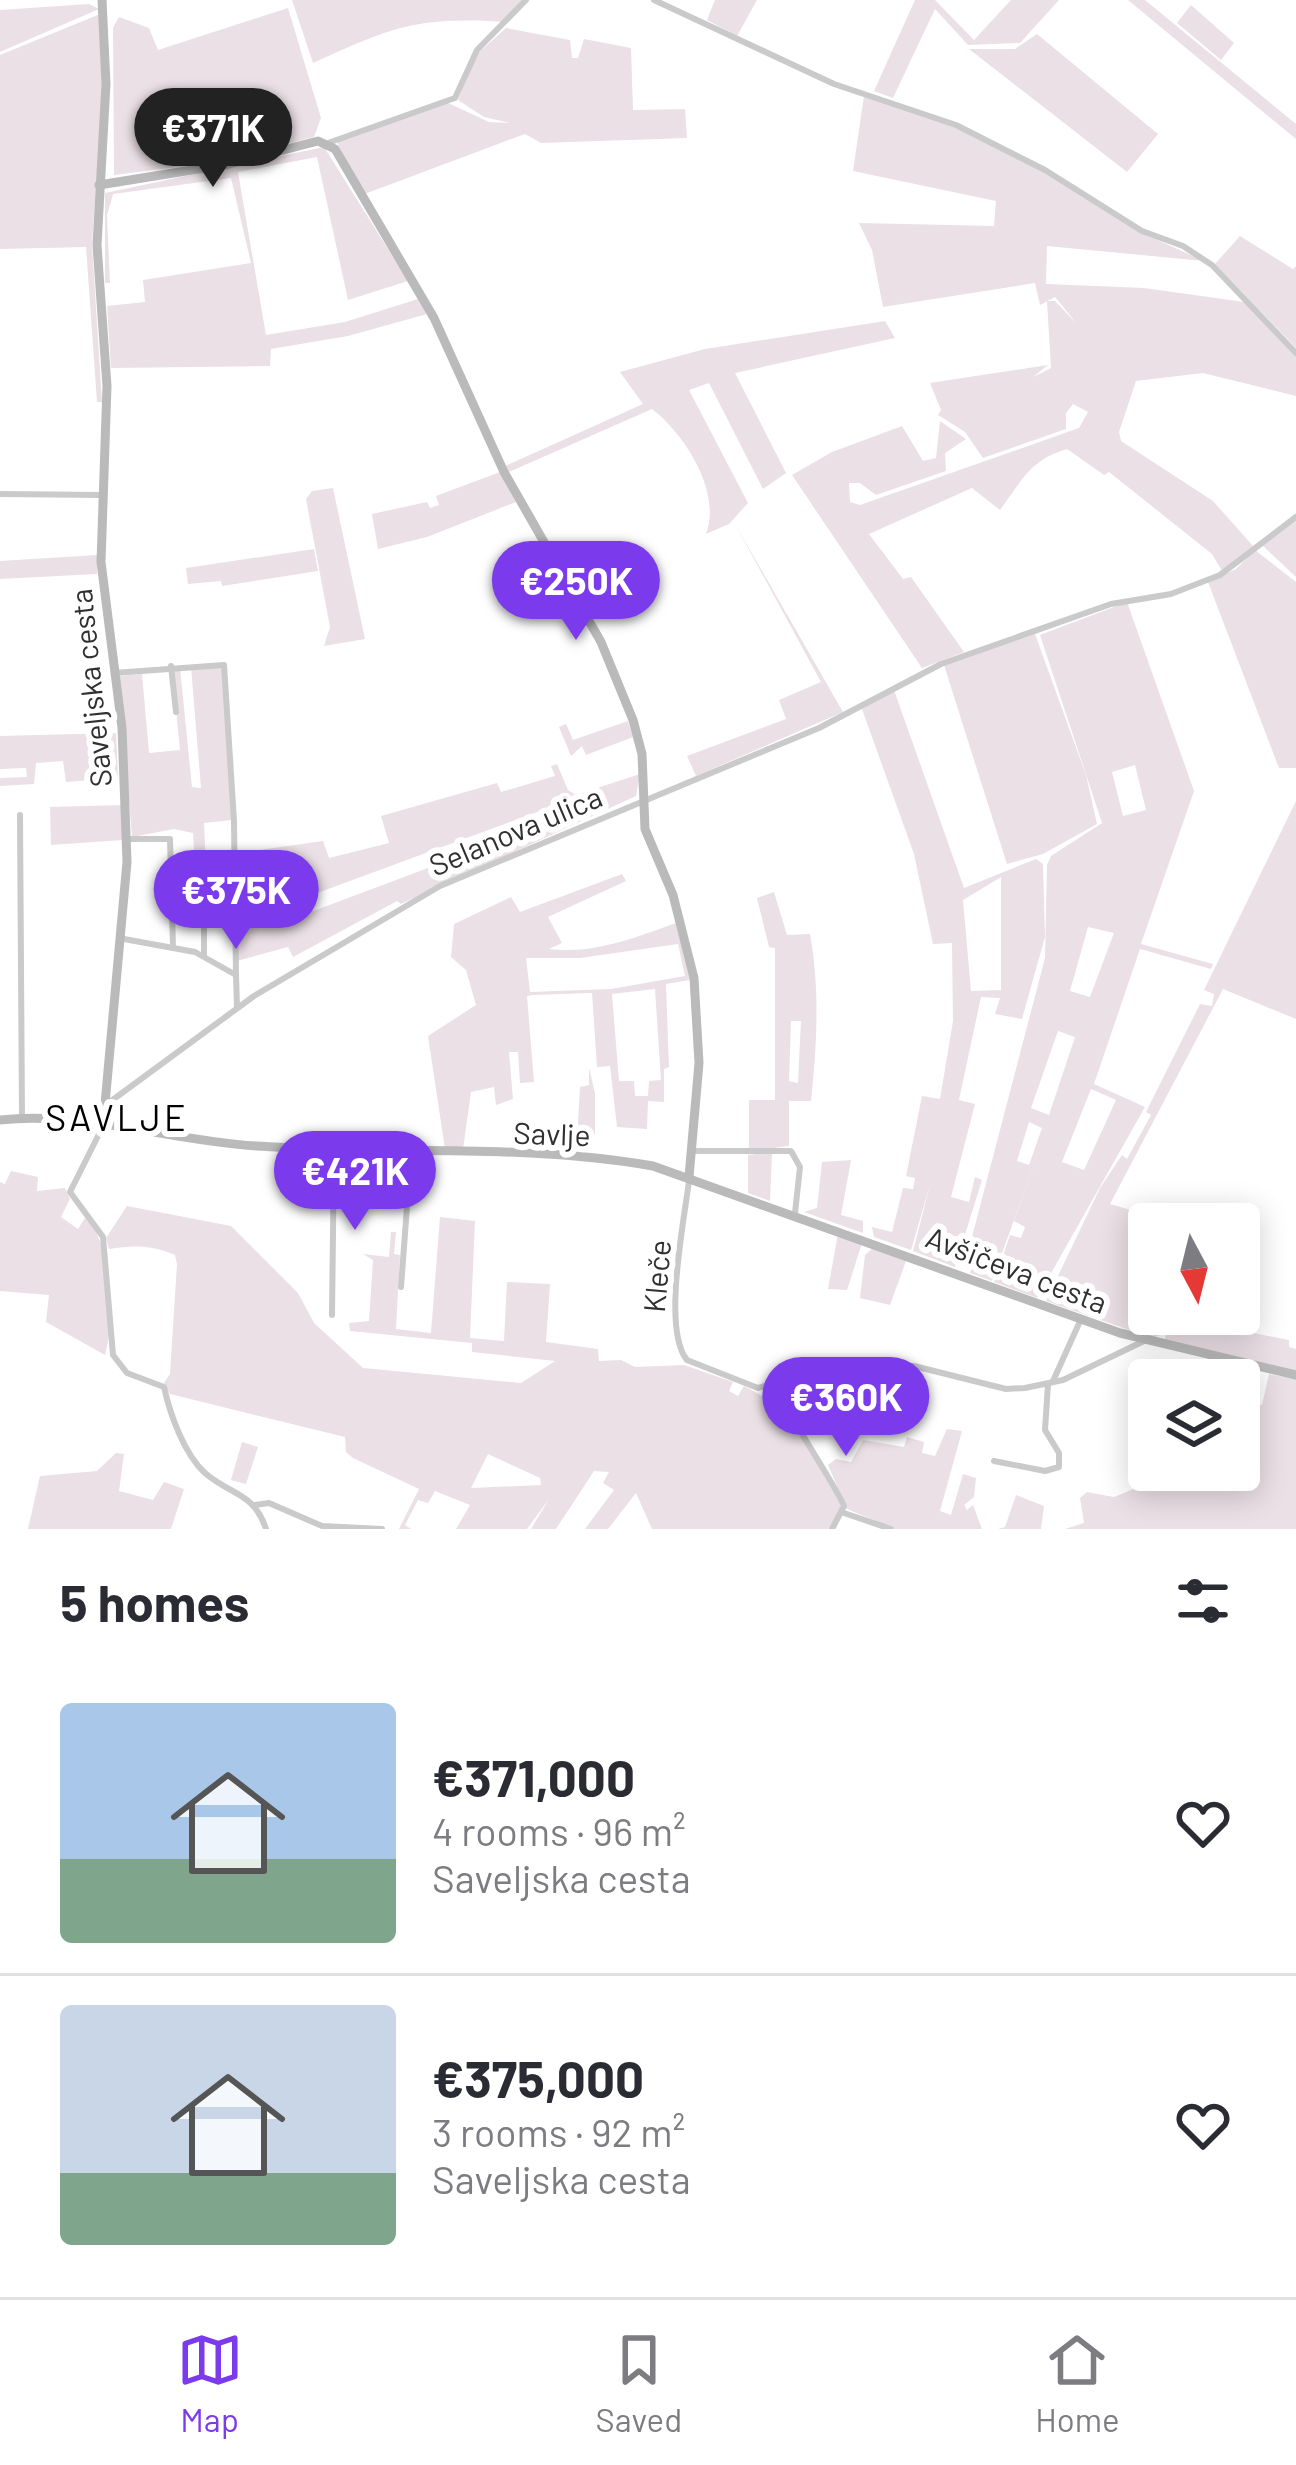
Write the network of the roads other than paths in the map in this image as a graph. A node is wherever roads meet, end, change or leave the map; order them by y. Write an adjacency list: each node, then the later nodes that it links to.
1 (102, 0): 5 (street, Saveljska cesta)
2 (526, 0): 4 (street)
3 (654, 0): 6 (street)
4 (328, 142): 5 (street); 13 (street)
5 (99, 185): 8 (street, Saveljska cesta)
6 (1296, 353)
7 (0, 494): 8 (street)
8 (102, 495): 11 (street, Saveljska cesta)
9 (1296, 518): 13 (street, Selanova ulica)
10 (171, 666): 11 (street); 12 (street); 20 (street)
11 (114, 673): 15 (street, Saveljska cesta)
12 (176, 712)
13 (642, 800): 21 (street, Selanova ulica); 27 (street)
14 (20, 815): 23 (street)
15 (127, 839): 17 (street, Saveljska cesta); 18 (street)
16 (204, 920): 19 (street)
17 (124, 939): 18 (street); 22 (street, Saveljska cesta)
18 (172, 943): 19 (street)
19 (204, 956): 20 (street)
20 (236, 975): 21 (street)
21 (237, 1007): 22 (street, Selanova ulica)
22 (107, 1104): 25 (street, Saveljska cesta)
23 (22, 1118): 24 (street, Savlje); 25 (street, Savlje)
24 (0, 1120)
25 (103, 1126): 26 (street, Savlje); 39 (street, Saveljska cesta)
26 (334, 1151): 28 (street, Savlje); 32 (street)
27 (694, 1151): 29 (street); 30 (street)
28 (411, 1153): 29 (street, Savlje); 31 (street)
29 (689, 1177): 30 (street, Avšičeva cesta); 37 (street, Kleče)
30 (795, 1214): 33 (street, Avšičeva cesta)
31 (401, 1287)
32 (332, 1315)
33 (1081, 1318): 34 (street, Avšičeva cesta); 36 (street)
34 (1145, 1341): 35 (street, Avšičeva cesta); 36 (street)
35 (1296, 1375)
36 (1050, 1383): 37 (street); 38 (street)
37 (778, 1385): 40 (street)
38 (994, 1461)
39 (255, 1505): 41 (street); 42 (street, Saveljska cesta)
40 (844, 1513): 43 (street); 44 (street)
41 (266, 1529)
42 (382, 1529)
43 (832, 1529)
44 (891, 1529)

